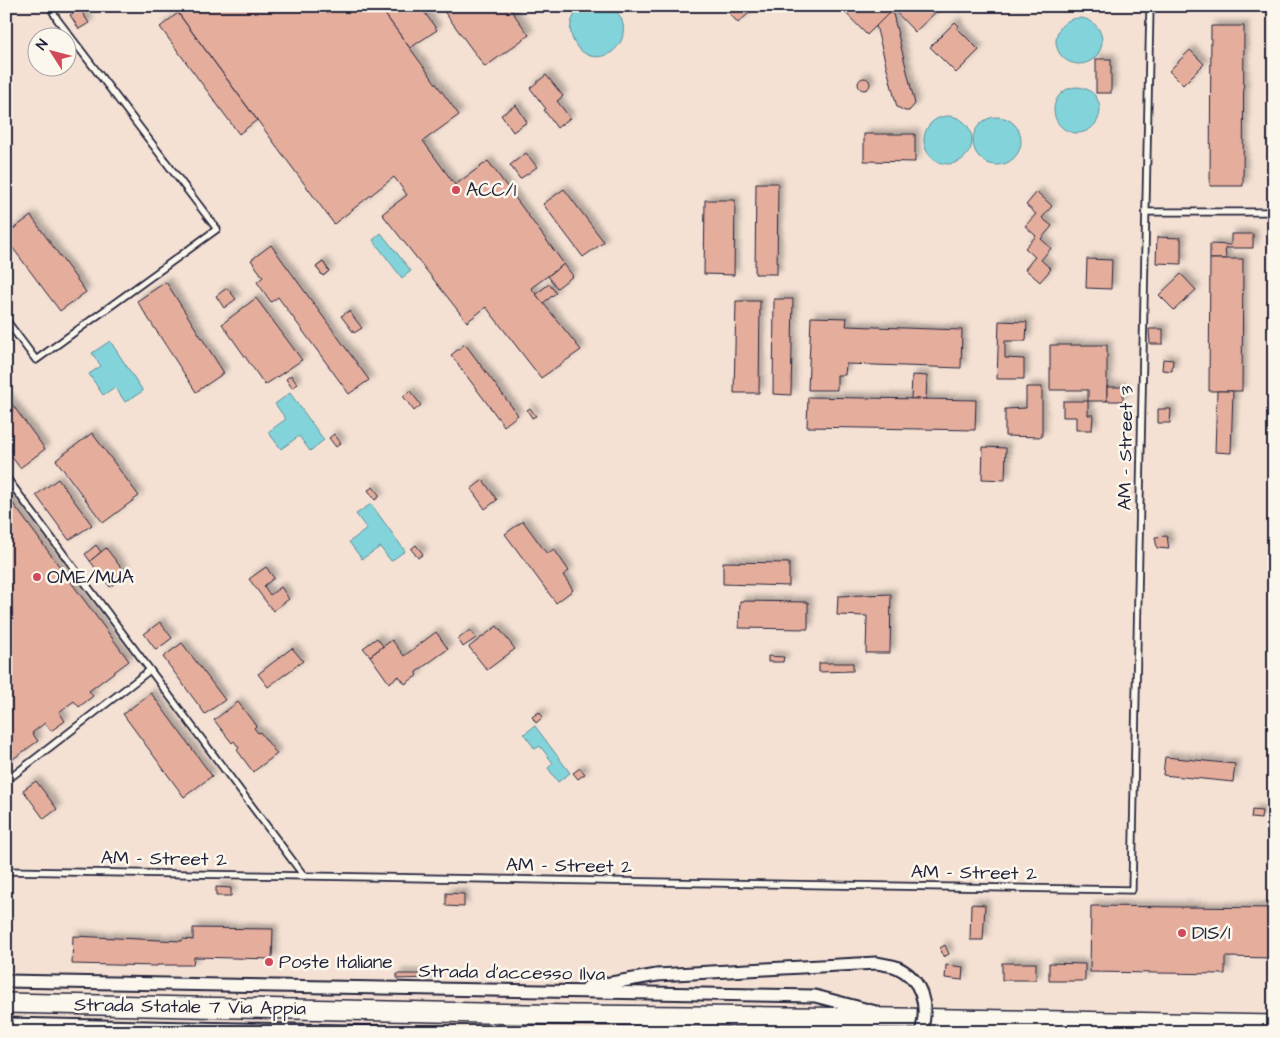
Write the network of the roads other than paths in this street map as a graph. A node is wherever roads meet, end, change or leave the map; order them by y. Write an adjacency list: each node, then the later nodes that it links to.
1 (50, 6): 5 (lane)
2 (1150, 6): 3 (lane, AM - Street 3)
3 (1146, 212): 4 (lane); 11 (lane, AM - Street 3)
4 (1274, 212)
5 (6, 320)
6 (6, 477): 7 (lane)
7 (150, 670): 8 (lane); 10 (lane)
8 (6, 781)
9 (6, 871): 10 (lane, AM - Street 2)
10 (304, 876): 11 (lane, AM - Street 2)
11 (1132, 890)
12 (6, 981): 13 (street, Strada d'accesso Ilva)
13 (560, 991): 15 (street, Strada d'accesso Ilva); 20 (street, bridge)
14 (6, 1003): 15 (main road, Strada Statale 7 Via Appia)
15 (897, 1018): 17 (main road, Strada Statale 7 Via Appia); 19 (street)
16 (6, 1024): 18 (street)
17 (1274, 1026)
18 (386, 1032)
19 (842, 1032)
20 (921, 1032)

